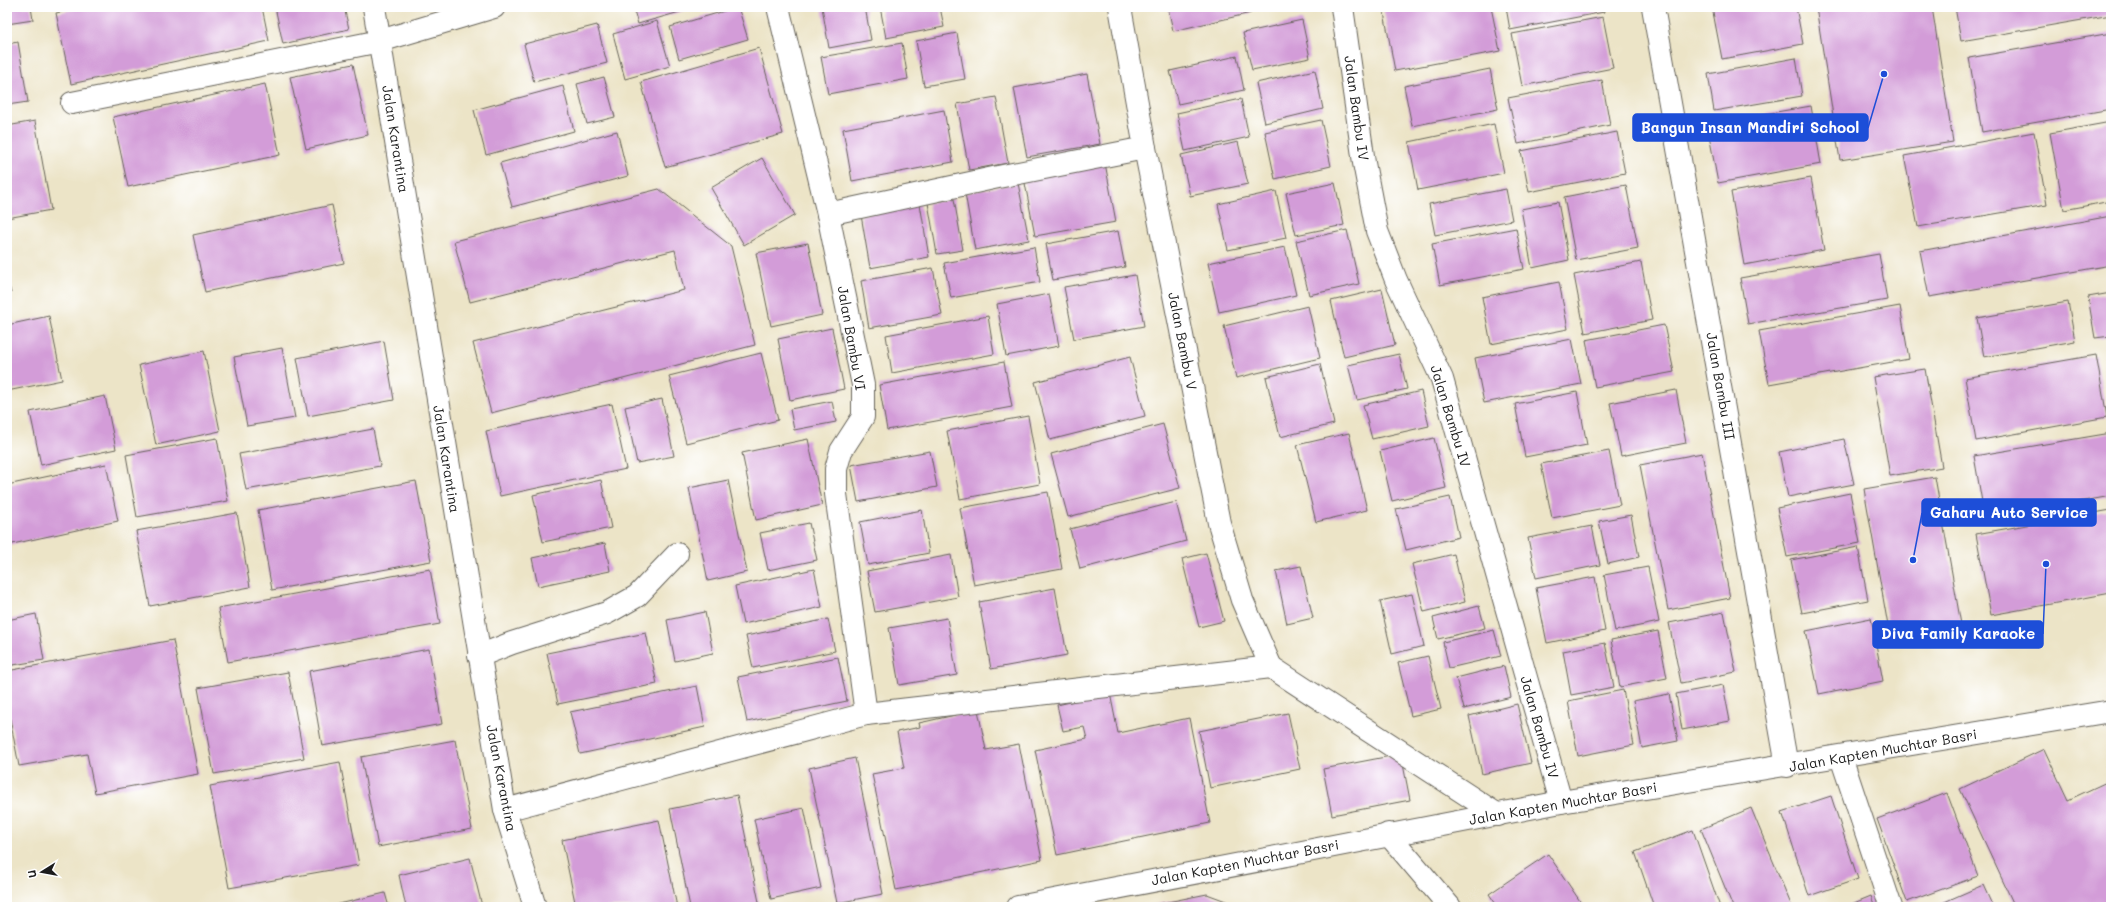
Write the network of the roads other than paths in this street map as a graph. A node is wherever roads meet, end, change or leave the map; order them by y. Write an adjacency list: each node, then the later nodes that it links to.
1 (374, 7): 7 (street, Jalan Karantina)
2 (494, 7): 7 (street)
3 (778, 7): 10 (street, Jalan Bambu VI)
4 (1120, 7): 9 (street, Jalan Bambu V)
5 (1342, 7): 18 (street, Jalan Bambu IV)
6 (1653, 7): 17 (street, Jalan Bambu III)
7 (380, 41): 8 (street); 12 (street, Jalan Karantina)
8 (72, 104)
9 (1145, 148): 10 (street); 13 (street, Jalan Bambu V)
10 (828, 214): 15 (street, Jalan Bambu VI)
11 (676, 554): 12 (street)
12 (479, 656): 19 (street, Jalan Karantina)
13 (1271, 667): 15 (street); 20 (street)
14 (2111, 711): 16 (street, Jalan Kapten Muchtar Basri)
15 (866, 714): 19 (street)
16 (1840, 757): 17 (street, Jalan Kapten Muchtar Basri); 25 (street)
17 (1787, 766): 18 (street, Jalan Kapten Muchtar Basri)
18 (1561, 802): 20 (street, Jalan Kapten Muchtar Basri)
19 (505, 810): 22 (street, Jalan Karantina)
20 (1498, 815): 21 (street, Jalan Kapten Muchtar Basri)
21 (1388, 834): 23 (street, Jalan Kapten Muchtar Basri); 24 (street)
22 (535, 907)
23 (1018, 907)
24 (1450, 907)
25 (1891, 907)

